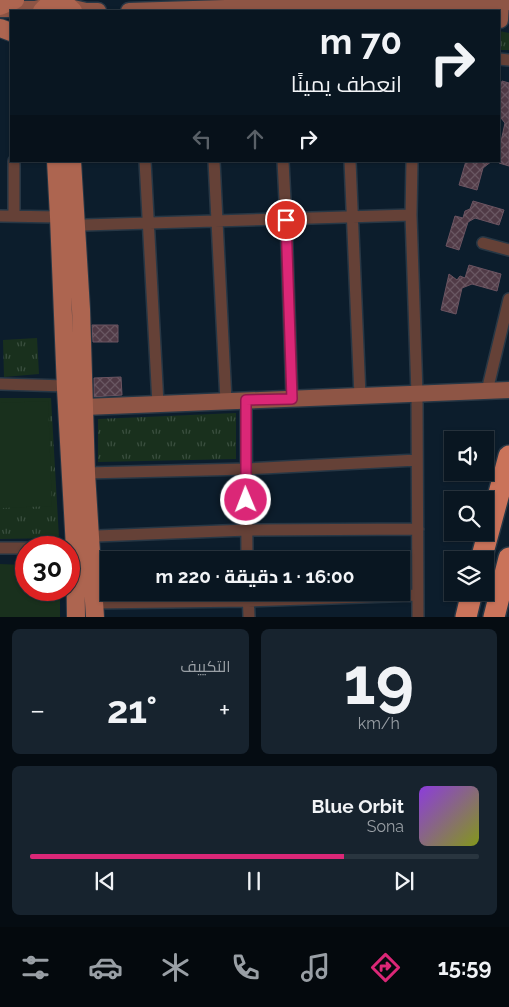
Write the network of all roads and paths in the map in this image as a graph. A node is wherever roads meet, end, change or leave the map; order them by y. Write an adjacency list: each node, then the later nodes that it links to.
1 (15, 0): 7 (main road)
2 (418, 1): 3 (main road); 4 (main road)
3 (505, 2): 10 (main road)
4 (240, 4): 9 (main road)
5 (45, 7): 6 (main road); 7 (main road)
6 (71, 7): 8 (main road)
7 (0, 8)
8 (86, 10)
9 (145, 10)
10 (503, 21)
11 (14, 162): 22 (street)
12 (56, 162): 19 (main road)
13 (72, 162): 19 (main road)
14 (145, 162): 27 (street)
15 (214, 162): 26 (street)
16 (283, 162): 25 (street)
17 (350, 162): 24 (street)
18 (412, 162): 20 (street)
19 (65, 181): 23 (main road); 28 (main road)
20 (412, 215): 24 (street); 36 (street)
21 (0, 216): 22 (street)
22 (14, 216): 23 (street)
23 (59, 217): 33 (main road)
24 (352, 218): 25 (street); 37 (street)
25 (286, 220): 26 (street); 38 (street)
26 (217, 222): 27 (street); 40 (street)
27 (148, 224): 28 (street); 41 (street)
28 (76, 228): 42 (main road)
29 (483, 243): 30 (street)
30 (509, 250)
31 (509, 299): 35 (street)
32 (0, 384): 33 (street)
33 (66, 386): 49 (main road)
34 (509, 390): 35 (main road)
35 (487, 391): 36 (main road)
36 (417, 394): 37 (main road); 44 (street)
37 (360, 396): 38 (main road)
38 (292, 399): 39 (main road)
39 (246, 400): 40 (main road); 45 (street)
40 (226, 401): 41 (main road)
41 (158, 404): 42 (main road)
42 (84, 407): 46 (main road)
43 (509, 456): 54 (highway)
44 (417, 460): 45 (street); 47 (street)
45 (246, 470): 46 (street); 48 (street)
46 (86, 473): 50 (main road)
47 (418, 529): 48 (street); 57 (street)
48 (247, 530): 50 (street); 53 (street)
49 (72, 536)
50 (90, 537): 62 (main road)
51 (0, 548): 52 (street)
52 (15, 548)
53 (247, 551)
54 (483, 551)
55 (509, 558): 67 (highway)
56 (410, 595): 57 (street)
57 (418, 595): 65 (street)
58 (75, 601): 63 (main road)
59 (201, 601): 62 (street)
60 (248, 601): 64 (street)
61 (470, 601): 66 (highway)
62 (94, 610)
63 (76, 617)
64 (249, 617)
65 (418, 617)
66 (466, 617)
67 (494, 617)

